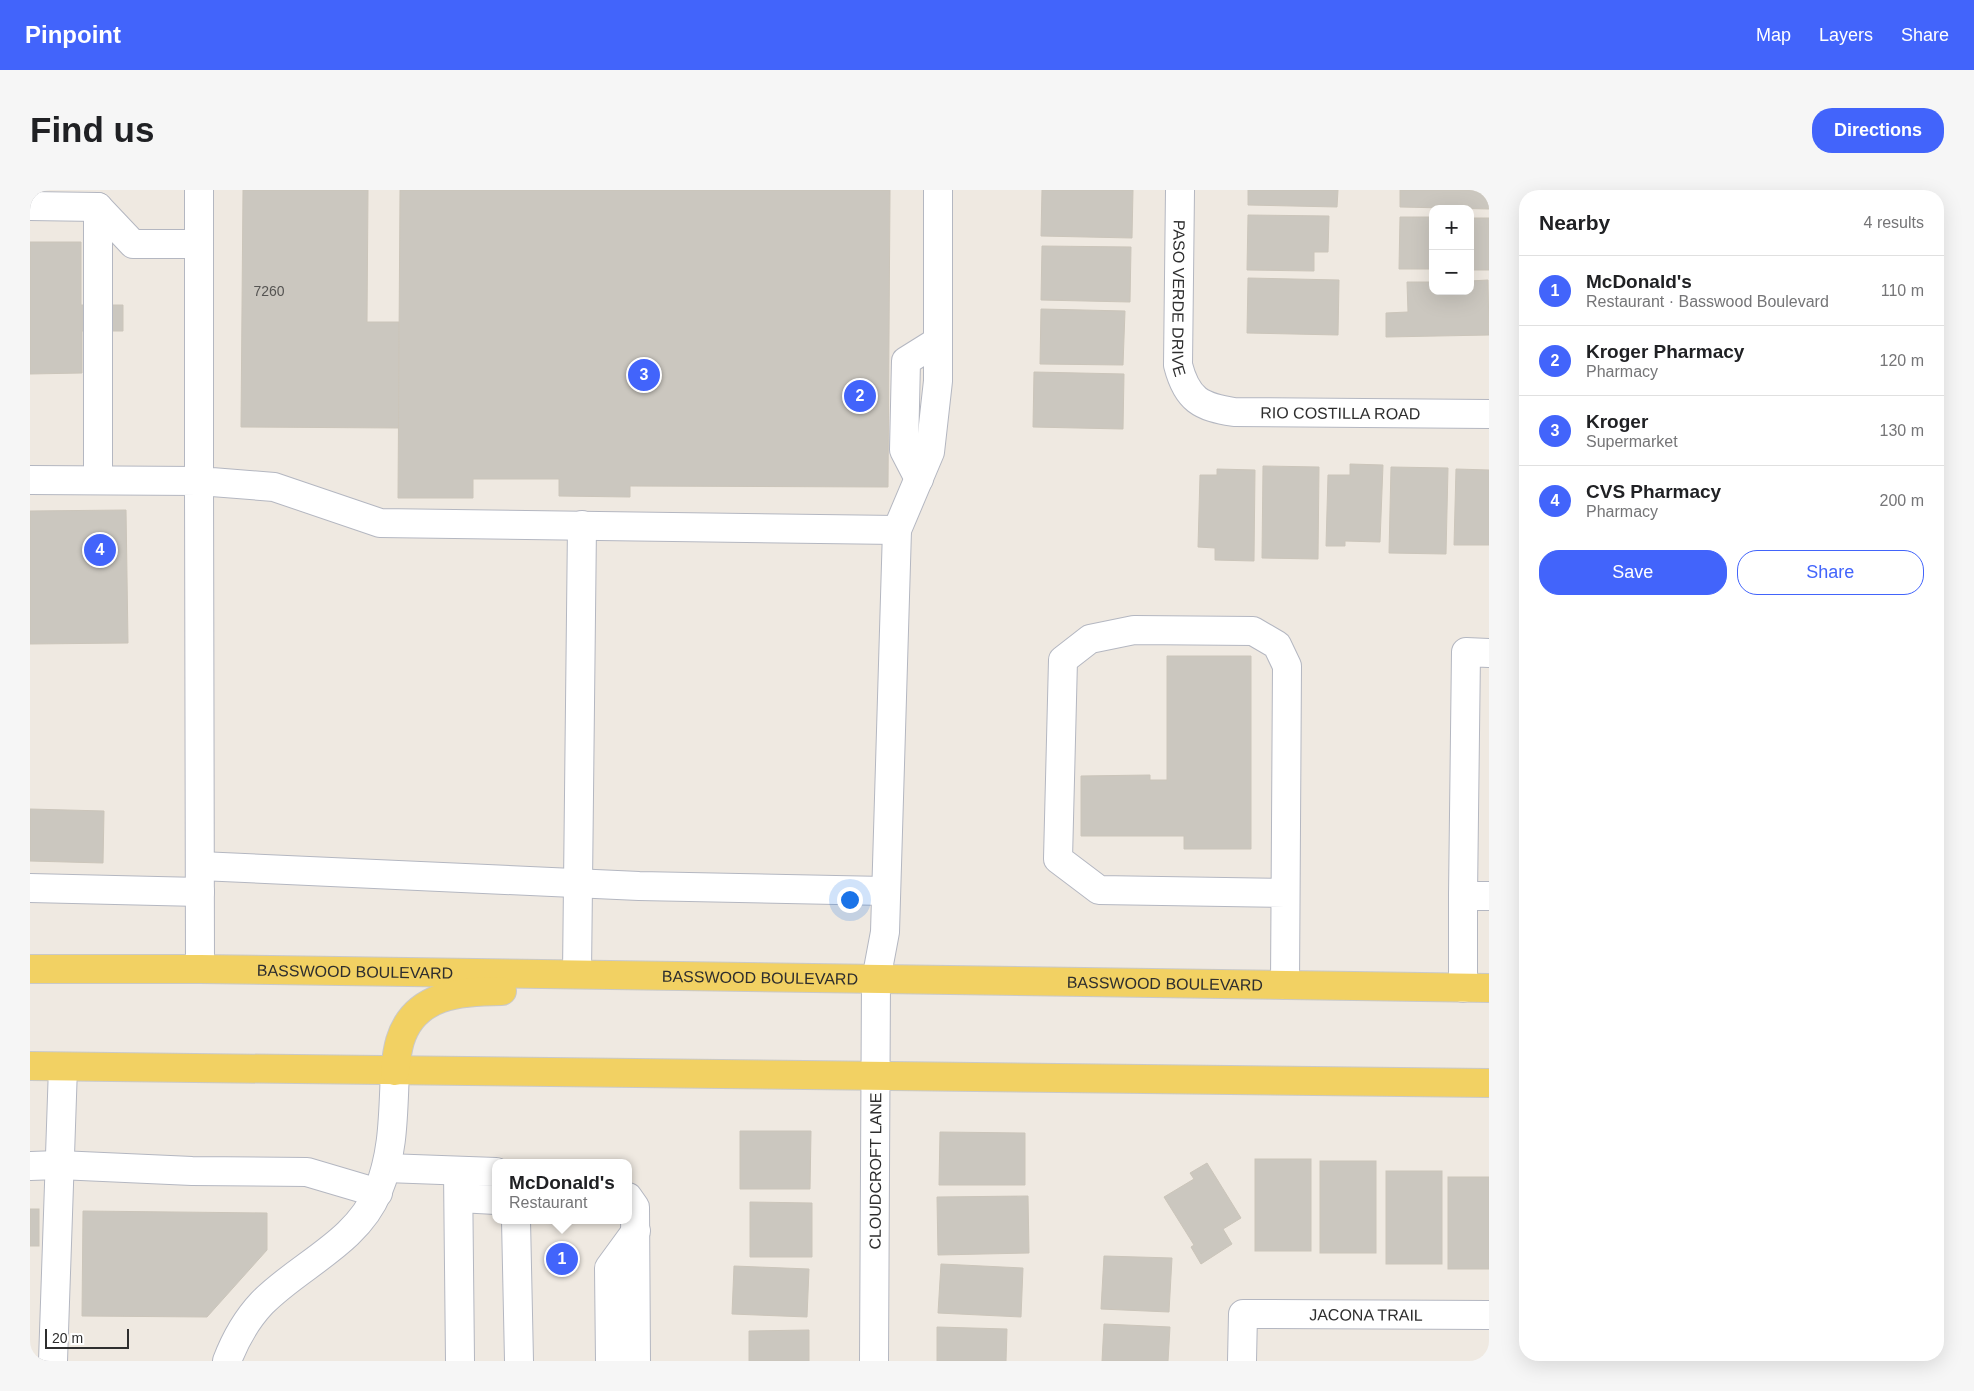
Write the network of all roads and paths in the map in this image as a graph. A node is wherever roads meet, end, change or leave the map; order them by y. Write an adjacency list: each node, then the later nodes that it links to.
1 (199, 190): 6 (street)
2 (938, 190): 13 (street)
3 (1180, 190): 7 (street, PASO VERDE DRIVE)
4 (30, 206): 5 (street)
5 (98, 207): 6 (street); 10 (street)
6 (199, 244): 11 (street)
7 (1196, 400): 8 (street, RIO COSTILLA ROAD)
8 (1489, 414)
9 (30, 480): 10 (street)
10 (98, 480): 11 (street)
11 (199, 481): 12 (street); 15 (street)
12 (582, 526): 13 (street); 16 (street)
13 (897, 530): 18 (street, CLOUDCROFT LANE)
14 (1489, 652): 20 (street)
15 (200, 879): 16 (street); 17 (street); 22 (street)
16 (580, 884): 18 (street); 24 (street)
17 (30, 888)
18 (885, 890): 25 (street, CLOUDCROFT LANE)
19 (1285, 893): 19 (street); 26 (street)
20 (1476, 896): 27 (street)
21 (30, 969): 22 (main road, BASSWOOD BOULEVARD)
22 (200, 969): 23 (main road, BASSWOOD BOULEVARD)
23 (539, 973): 24 (main road, BASSWOOD BOULEVARD); 30 (main road)
24 (577, 974): 25 (main road, BASSWOOD BOULEVARD)
25 (876, 980): 26 (main road, BASSWOOD BOULEVARD); 31 (street, CLOUDCROFT LANE)
26 (1285, 985): 27 (main road, BASSWOOD BOULEVARD)
27 (1476, 988)
28 (30, 1066): 29 (main road)
29 (63, 1067): 30 (main road); 33 (street)
30 (394, 1072): 31 (main road); 37 (street)
31 (875, 1077): 32 (main road); 50 (street, CLOUDCROFT LANE)
32 (1489, 1083)
33 (59, 1165): 34 (street); 37 (street); 45 (street)
34 (30, 1166)
35 (458, 1171): 36 (street); 37 (street); 38 (street)
36 (492, 1172)
37 (382, 1181): 46 (street)
38 (459, 1198): 39 (street); 47 (street)
39 (492, 1200)
40 (632, 1202): 42 (street)
41 (516, 1224): 44 (street)
42 (636, 1232): 48 (street); 49 (street)
43 (1489, 1315): 51 (street, JACONA TRAIL)
44 (517, 1359)
45 (53, 1361)
46 (226, 1361)
47 (460, 1361)
48 (610, 1361)
49 (636, 1361)
50 (874, 1361)
51 (1242, 1361)

